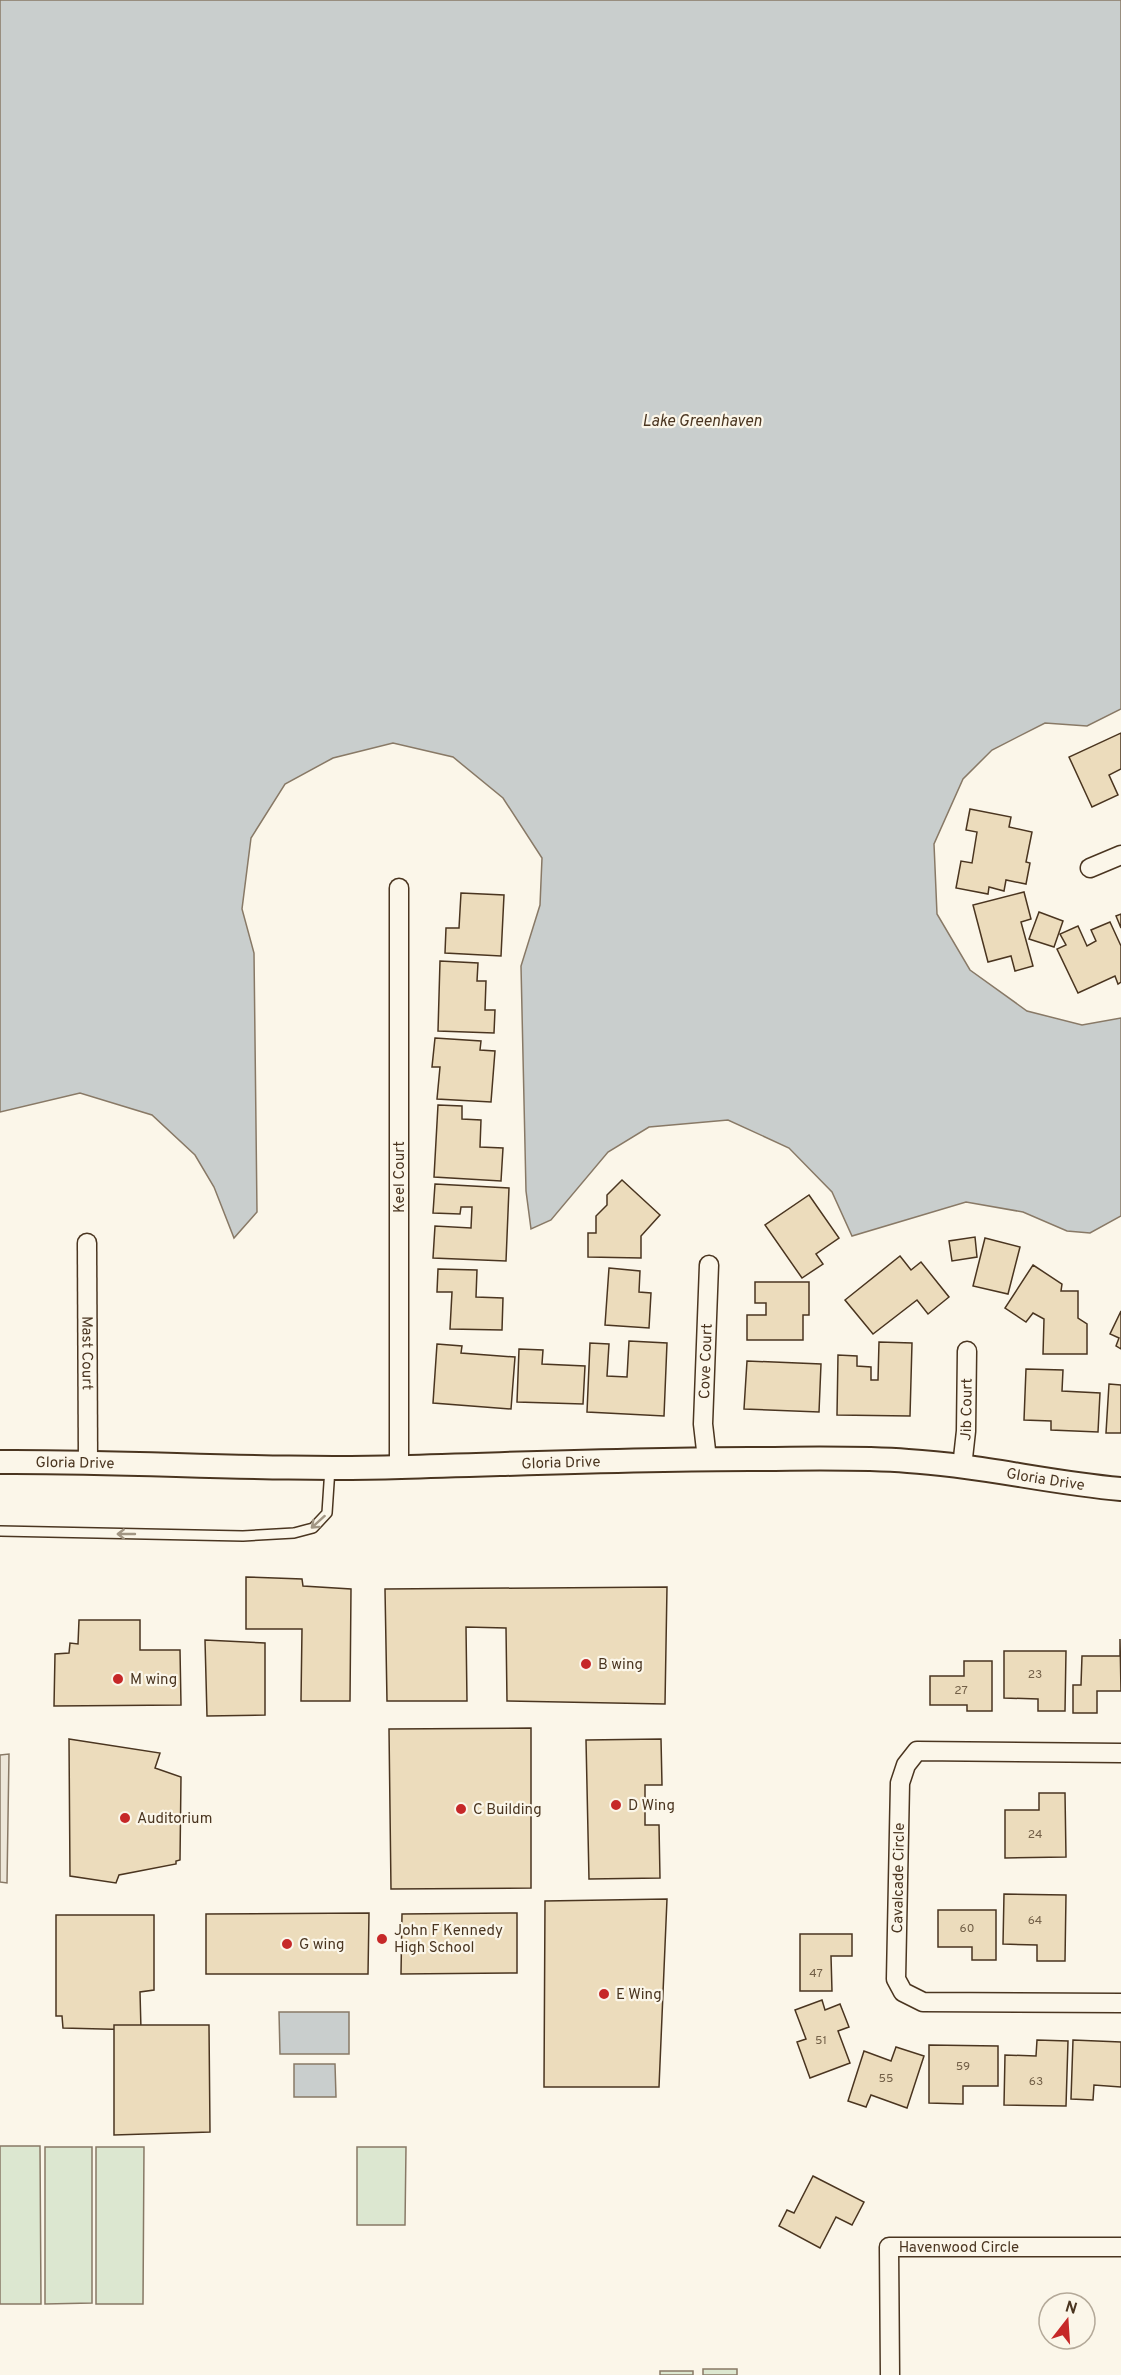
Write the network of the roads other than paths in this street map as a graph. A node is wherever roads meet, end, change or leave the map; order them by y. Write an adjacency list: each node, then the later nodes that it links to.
1 (1121, 855): 2 (street)
2 (1090, 868)
3 (399, 888): 10 (street, Keel Court)
4 (87, 1243): 8 (street, Mast Court)
5 (709, 1265): 7 (street, Cove Court)
6 (967, 1351): 11 (street, Jib Court)
7 (707, 1459): 10 (street, Gloria Drive); 11 (street, Gloria Drive)
8 (88, 1461): 9 (street, Gloria Drive); 12 (street, Gloria Drive)
9 (0, 1462)
10 (399, 1467): 12 (street, Gloria Drive)
11 (962, 1467): 13 (street, Gloria Drive)
12 (330, 1468): 14 (lane, one-way to 14)
13 (1121, 1489)
14 (0, 1531)
15 (1121, 1753): 16 (street, Cavalcade Circle)
16 (1121, 2003)
17 (1121, 2247): 18 (street, Havenwood Circle)
18 (890, 2375)

